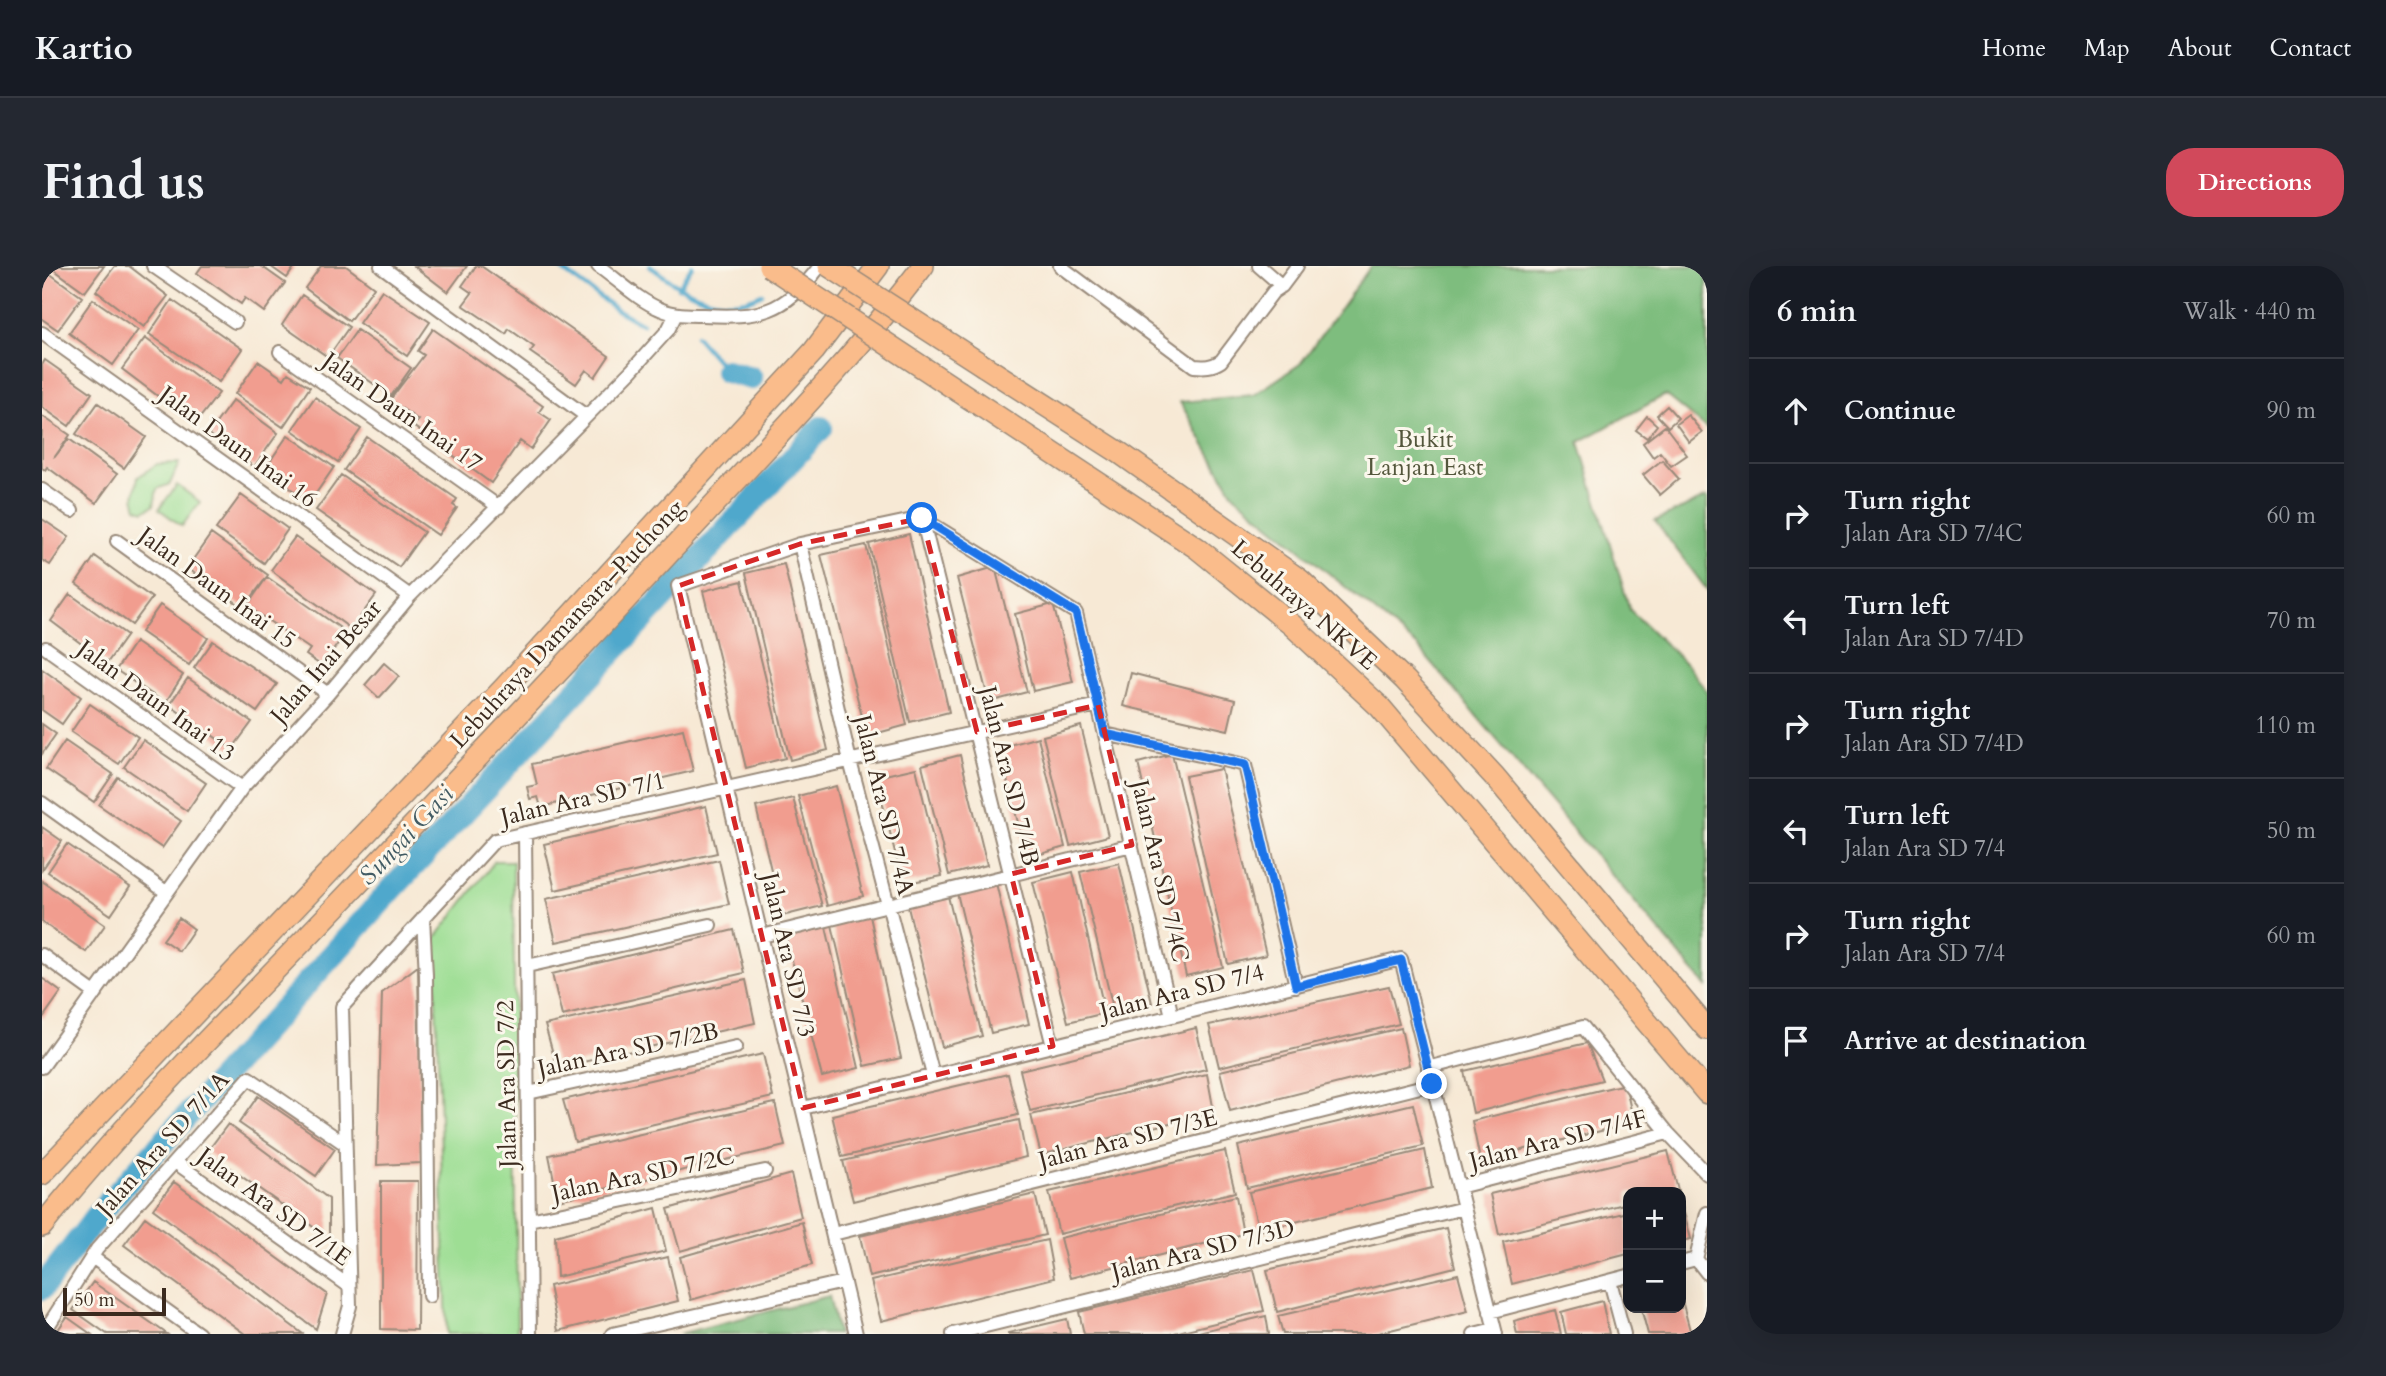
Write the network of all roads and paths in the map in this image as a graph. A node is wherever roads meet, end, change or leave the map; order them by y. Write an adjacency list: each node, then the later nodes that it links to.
1 (153, 266): 14 (street)
2 (381, 266): 17 (street)
3 (598, 266): 13 (street)
4 (769, 266): 55 (highway, Lebuhraya NKVE, bridge)
5 (820, 266): 13 (street)
6 (829, 266): 47 (highway, Lebuhraya NKVE, bridge)
7 (878, 266): 61 (highway, Lebuhraya Damansara–Puchong)
8 (923, 266): 67 (highway, Lebuhraya Damansara–Puchong)
9 (1060, 266): 12 (street)
10 (1259, 266): 12 (street)
11 (1297, 266): 12 (street)
12 (1282, 286)
13 (676, 314): 17 (street, Jalan Inai Besar)
14 (235, 322)
15 (42, 332): 24 (street, Jalan Daun Inai 16)
16 (280, 352): 19 (street, Jalan Daun Inai 17)
17 (586, 416): 19 (street, Jalan Inai Besar)
18 (42, 489): 20 (street)
19 (499, 507): 24 (street, Jalan Inai Besar)
20 (72, 512)
21 (922, 518): 23 (street); 27 (street, Jalan Ara SD 7/4C); 28 (street, Jalan Ara SD 7/4B)
22 (117, 541): 26 (street, Jalan Daun Inai 15)
23 (800, 544): 30 (street, Jalan Ara SD 7/4A); 32 (street, Jalan Ara SD 7/3)
24 (410, 596): 26 (street, Jalan Inai Besar)
25 (46, 648): 31 (street, Jalan Daun Inai 13)
26 (328, 694): 31 (street, Jalan Inai Besar)
27 (1098, 705): 28 (street, Jalan Ara SD 7/1); 29 (street, Jalan Ara SD 7/4C)
28 (977, 732): 30 (street, Jalan Ara SD 7/1); 36 (street, Jalan Ara SD 7/4B)
29 (1105, 734): 35 (street, Jalan Ara SD 7/4C); 44 (street)
30 (850, 761): 32 (street, Jalan Ara SD 7/1); 38 (street, Jalan Ara SD 7/4A)
31 (242, 788): 37 (street, Jalan Inai Besar)
32 (727, 788): 34 (street, Jalan Ara SD 7/1); 41 (street, Jalan Ara SD 7/3)
33 (42, 803): 37 (street)
34 (526, 834): 39 (street, Jalan Ara SD 7/1); 43 (street, Jalan Ara SD 7/2)
35 (1132, 845): 36 (street); 46 (street, Jalan Ara SD 7/4C)
36 (1011, 874): 38 (street); 48 (street, Jalan Ara SD 7/4B)
37 (166, 892): 45 (street, Jalan Inai Besar)
38 (888, 905): 41 (street); 52 (street, Jalan Ara SD 7/4A)
39 (424, 918): 58 (street, Jalan Ara SD 7/1); 77 (street)
40 (710, 925): 43 (street)
41 (762, 936): 56 (street, Jalan Ara SD 7/3)
42 (42, 955): 45 (street)
43 (527, 966): 54 (street, Jalan Ara SD 7/2)
44 (1296, 986): 46 (street, Jalan Ara SD 7/4); 51 (street, Jalan Ara SD 7/4)
45 (96, 994): 50 (street, Jalan Inai Besar)
46 (1172, 1016): 48 (street, Jalan Ara SD 7/4)
47 (1707, 1029)
48 (1053, 1046): 52 (street, Jalan Ara SD 7/4)
49 (736, 1047): 54 (street, Jalan Ara SD 7/2B)
50 (42, 1067)
51 (1428, 1068): 53 (street, Jalan Ara SD 7/4); 57 (street)
52 (933, 1075): 56 (street, Jalan Ara SD 7/4)
53 (1432, 1084): 63 (street, Jalan Ara SD 7/4); 68 (street, Jalan Ara SD 7/3E)
54 (528, 1093): 66 (street, Jalan Ara SD 7/2)
55 (1707, 1093)
56 (803, 1108): 68 (street, Jalan Ara SD 7/3)
57 (1668, 1133): 62 (street); 63 (street, Jalan Ara SD 7/4F)
58 (345, 1144): 59 (street, Jalan Ara SD 7/1A); 76 (street, Jalan Ara SD 7/1)
59 (175, 1162): 69 (street, Jalan Ara SD 7/1A); 76 (street, Jalan Ara SD 7/1E)
60 (765, 1171): 66 (street, Jalan Ara SD 7/2C)
61 (42, 1174)
62 (1707, 1174)
63 (1459, 1187): 64 (street, Jalan Ara SD 7/4)
64 (1464, 1208): 78 (street, Jalan Ara SD 7/4); 86 (street, Jalan Ara SD 7/3D)
65 (1707, 1213): 70 (street)
66 (529, 1220): 83 (street, Jalan Ara SD 7/2)
67 (42, 1226)
68 (833, 1234): 75 (street, Jalan Ara SD 7/3)
69 (92, 1257): 80 (street, Jalan Ara SD 7/1A); 81 (street)
70 (1696, 1259): 71 (street); 72 (street)
71 (1686, 1262)
72 (1707, 1273)
73 (1623, 1277): 74 (street)
74 (1610, 1281): 78 (street); 88 (street)
75 (844, 1282): 84 (street); 85 (street, Jalan Ara SD 7/3)
76 (349, 1286): 82 (street, Jalan Ara SD 7/1)
77 (429, 1296)
78 (1490, 1312): 79 (street, Jalan Ara SD 7/4)
79 (1495, 1332): 87 (street)
80 (43, 1334)
81 (200, 1334)
82 (341, 1334)
83 (530, 1334)
84 (612, 1334)
85 (856, 1334)
86 (953, 1334)
87 (1474, 1334)
88 (1624, 1334)

